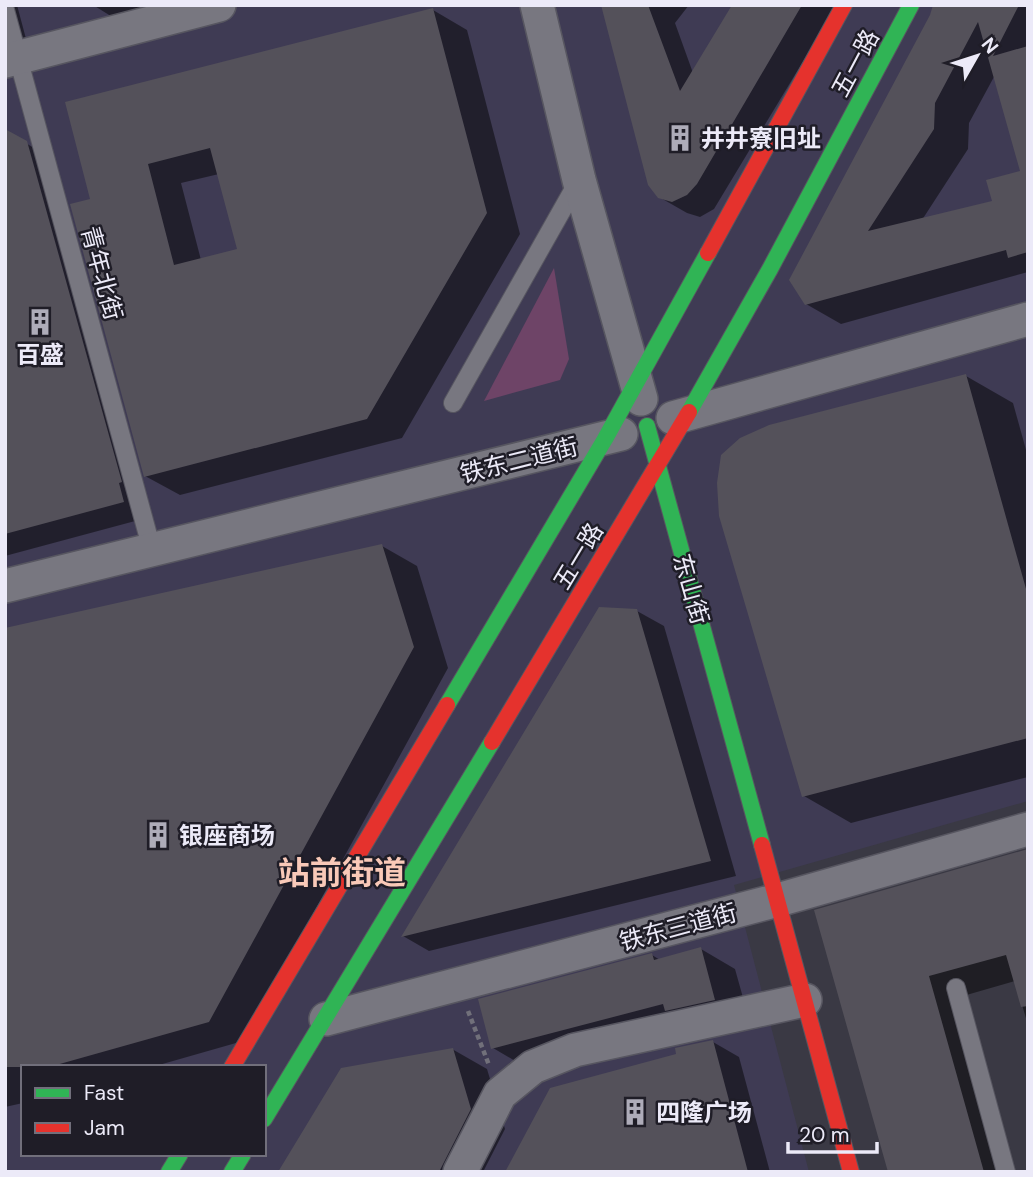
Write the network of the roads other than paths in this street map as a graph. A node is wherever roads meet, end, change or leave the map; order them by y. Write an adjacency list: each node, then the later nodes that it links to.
1 (219, 5): 6 (street)
2 (537, 5): 7 (street, 东山街)
3 (844, 5): 9 (main road, 五一路)
4 (911, 5): 11 (main road, 五一路)
5 (5, 10): 6 (lane, 青年北街)
6 (12, 60): 15 (lane, 青年北街)
7 (579, 180): 9 (street, 东山街); 10 (lane)
8 (1028, 318): 11 (street, 铁东二道街)
9 (637, 382): 12 (street, 东山街); 13 (main road, 五一路)
10 (453, 403)
11 (690, 413): 12 (street, 铁东二道街); 14 (main road, 五一路)
12 (647, 426): 13 (street, 铁东二道街); 14 (main road, 东山街)
13 (605, 439): 15 (street, 铁东二道街); 22 (main road, 五一路)
14 (657, 469): 18 (main road, 东山街); 21 (main road, 五一路)
15 (152, 550): 16 (street, 铁东二道街)
16 (5, 586)
17 (1028, 830): 18 (street, 铁东三道街)
18 (778, 900): 20 (main road, 东山街); 21 (street, 铁东三道街)
19 (956, 988): 30 (lane)
20 (805, 1000): 28 (street); 29 (main road, 东山街)
21 (326, 1019): 23 (main road, 五一路)
22 (233, 1065)
23 (266, 1116)
24 (179, 1156): 26 (main road)
25 (242, 1156): 27 (main road)
26 (169, 1172)
27 (232, 1172)
28 (460, 1172)
29 (851, 1172)
30 (1006, 1172)

